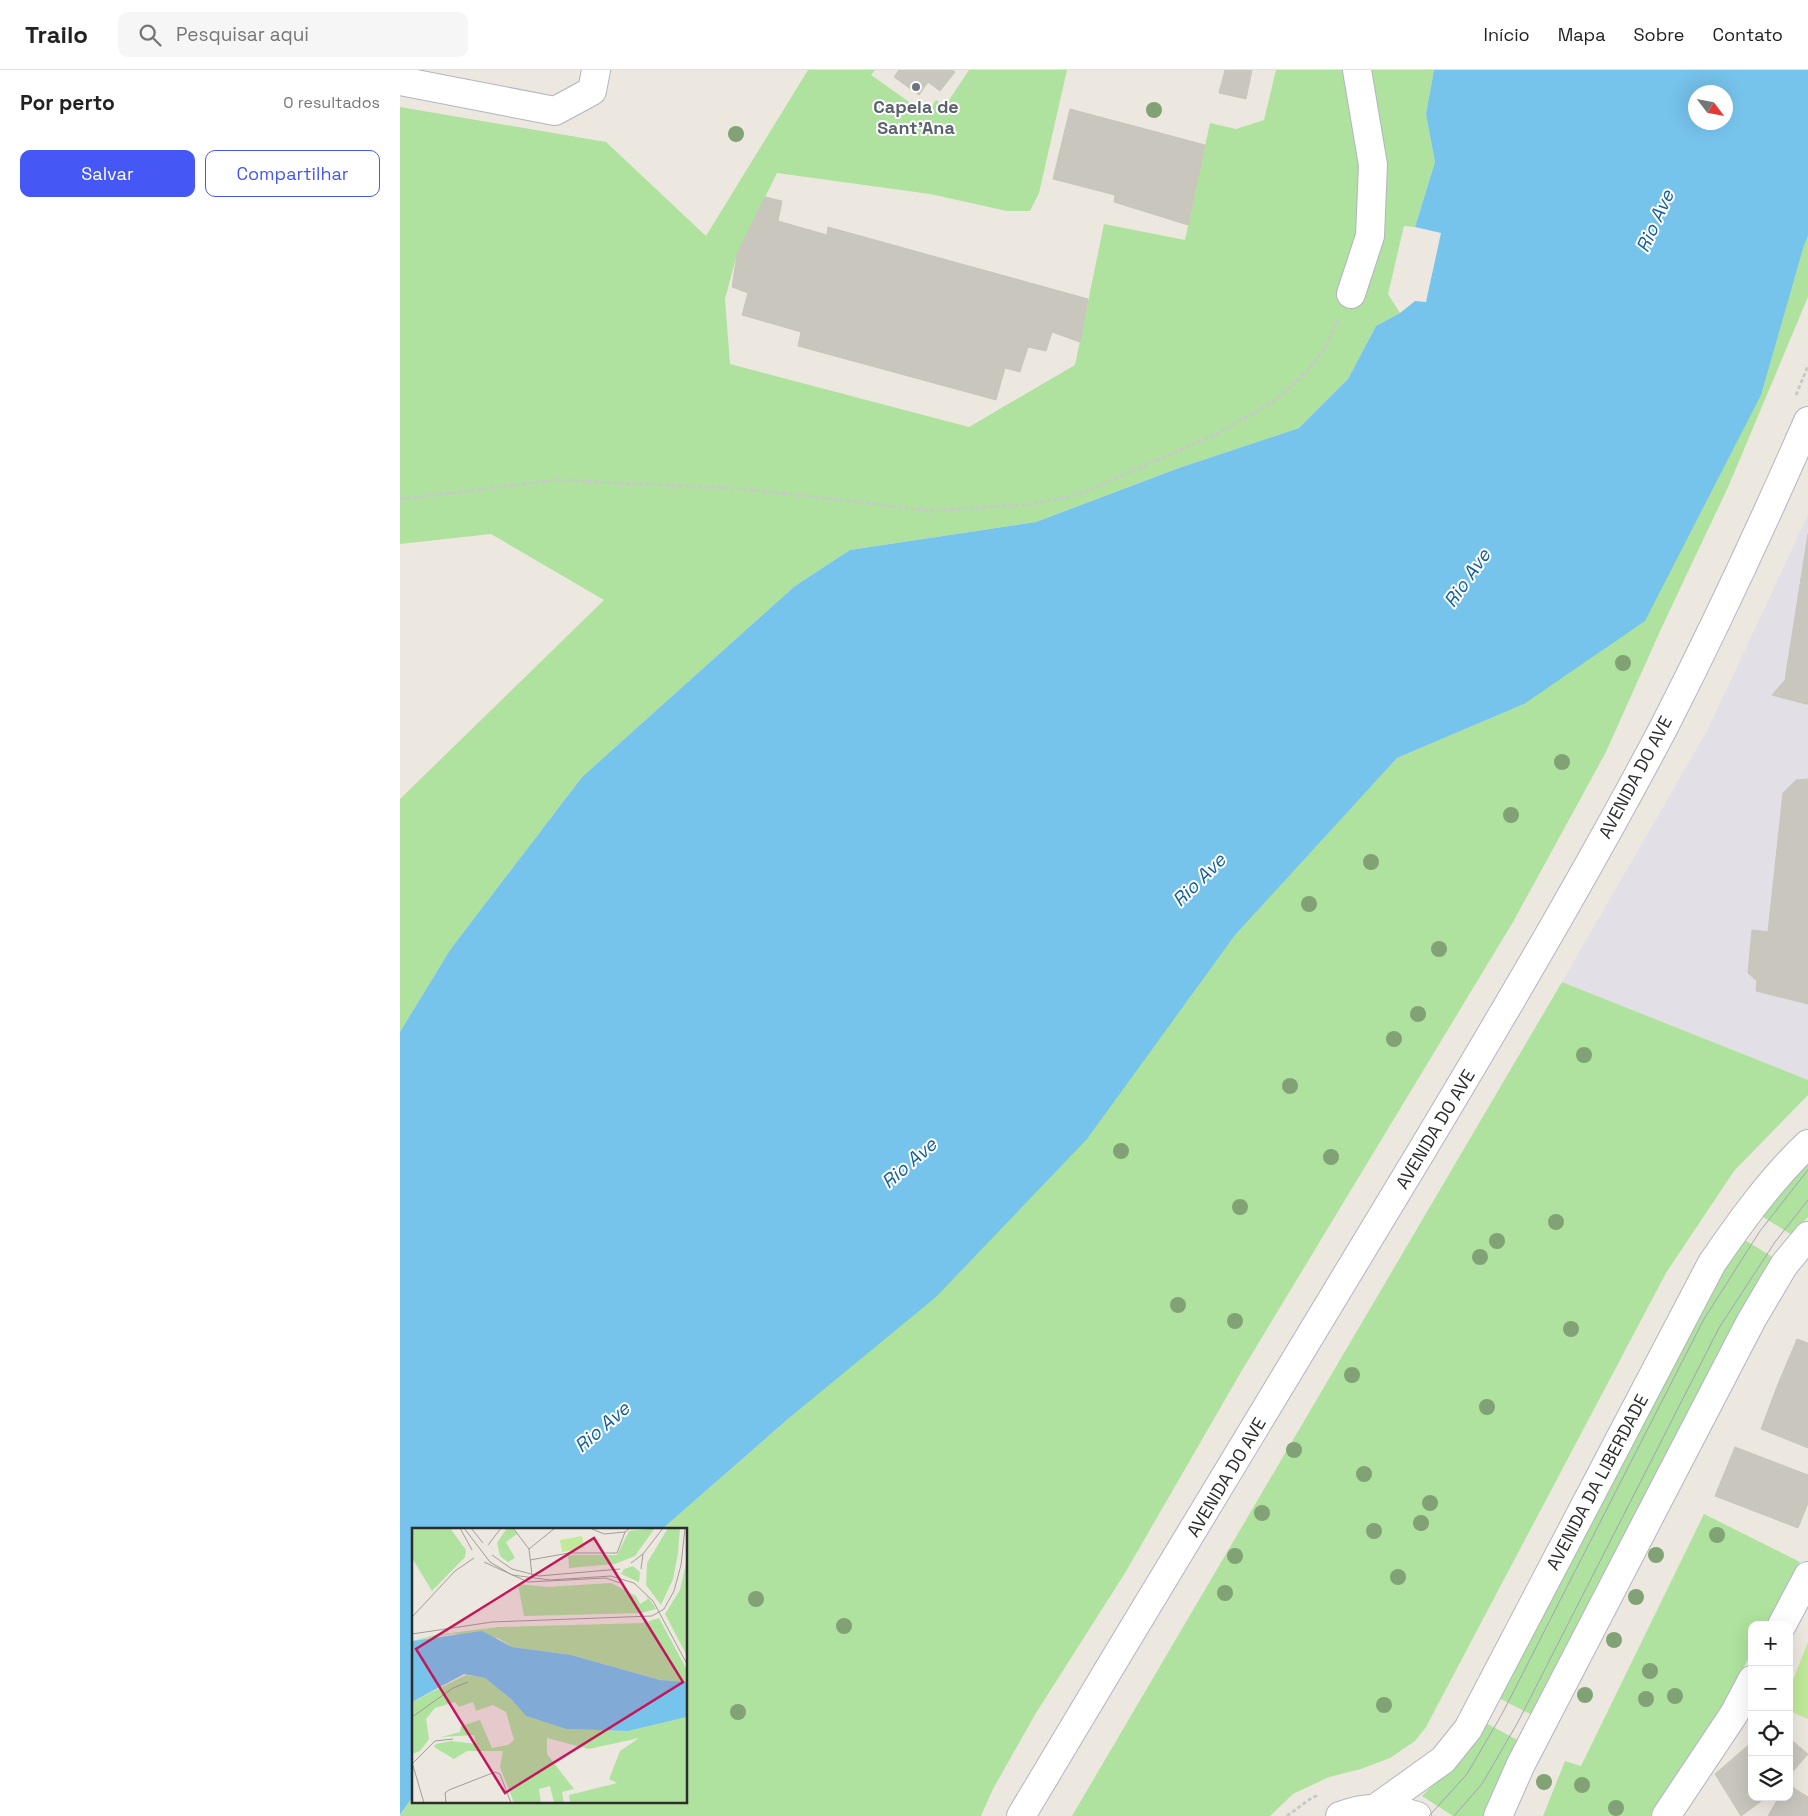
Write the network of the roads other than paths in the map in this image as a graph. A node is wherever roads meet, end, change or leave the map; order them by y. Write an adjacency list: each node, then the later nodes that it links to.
1 (596, 70): 3 (street)
2 (1357, 70): 4 (street)
3 (400, 81)
4 (1351, 294)
5 (1808, 421): 12 (street, AVENIDA DO AVE)
6 (1808, 1144): 11 (street, AVENIDA DA LIBERDADE)
7 (1808, 1236): 15 (street)
8 (1808, 1576): 9 (street)
9 (1784, 1621)
10 (1748, 1688): 16 (street)
11 (1376, 1808): 13 (street); 14 (street)
12 (1022, 1816)
13 (1340, 1816)
14 (1417, 1816)
15 (1498, 1816)
16 (1666, 1816)

